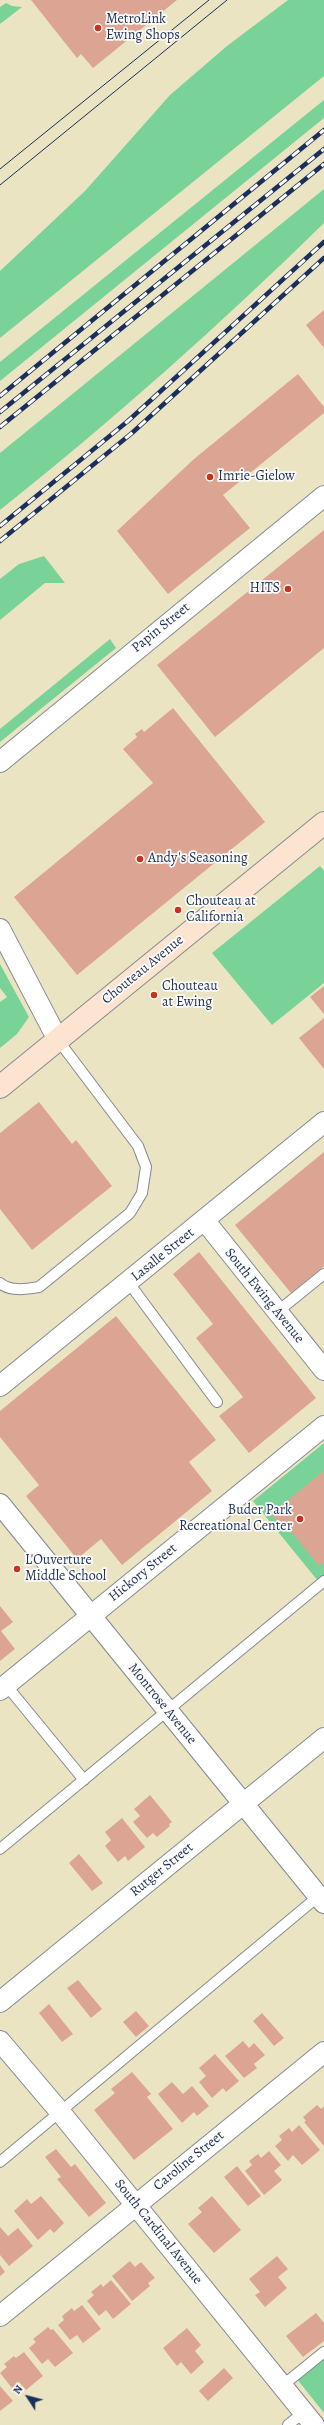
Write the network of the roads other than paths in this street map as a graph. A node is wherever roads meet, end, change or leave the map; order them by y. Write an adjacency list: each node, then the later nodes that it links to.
1 (324, 496): 2 (street, Papin Street)
2 (0, 762)
3 (322, 828): 5 (main road, Chouteau Avenue)
4 (0, 929): 5 (street)
5 (58, 1040): 6 (main road, Chouteau Avenue); 10 (lane)
6 (0, 1087)
7 (324, 1122): 8 (street, Lasalle Street)
8 (205, 1221): 11 (street, Lasalle Street); 12 (street, South Ewing Avenue)
9 (324, 1274): 12 (lane)
10 (0, 1283)
11 (129, 1283): 14 (street, Lasalle Street); 15 (lane)
12 (278, 1312): 13 (street, South Ewing Avenue)
13 (324, 1370)
14 (0, 1386)
15 (217, 1402)
16 (324, 1426): 19 (street, Hickory Street)
17 (0, 1504): 19 (street, Montrose Avenue)
18 (324, 1581): 21 (lane)
19 (91, 1615): 20 (street, Hickory Street); 21 (street, Montrose Avenue)
20 (3, 1688): 23 (lane)
21 (168, 1711): 23 (lane); 24 (street, Montrose Avenue)
22 (324, 1738): 24 (street, Rutger Street)
23 (84, 1780): 25 (lane)
24 (242, 1804): 26 (street, Montrose Avenue); 27 (street, Rutger Street)
25 (0, 1849)
26 (322, 1897): 30 (lane)
27 (0, 2002)
28 (0, 2041): 30 (street, South Cardinal Avenue)
29 (324, 2052): 32 (street, Caroline Street)
30 (61, 2113): 31 (lane); 32 (street, South Cardinal Avenue)
31 (0, 2162)
32 (135, 2204): 33 (street, Caroline Street); 35 (street, South Cardinal Avenue)
33 (0, 2316)
34 (324, 2352): 35 (lane)
35 (282, 2386): 36 (street, South Cardinal Avenue)
36 (309, 2419): 37 (lane)
37 (288, 2425)

